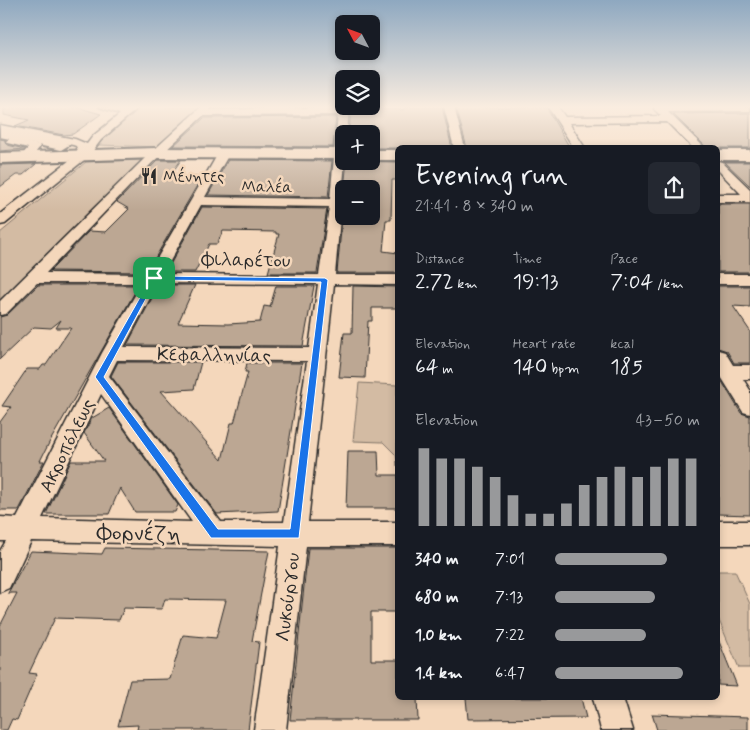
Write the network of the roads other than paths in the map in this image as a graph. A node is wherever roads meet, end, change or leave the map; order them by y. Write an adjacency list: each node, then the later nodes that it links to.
1 (10, 141): 14 (street)
2 (41, 141): 7 (main road)
3 (70, 141): 7 (street)
4 (95, 141): 7 (street)
5 (169, 141): 6 (street)
6 (156, 153): 7 (main road); 8 (main road); 23 (street)
7 (85, 154): 14 (main road); 22 (street)
8 (223, 154): 9 (main road); 19 (street, Ακροπόλεως)
9 (335, 154)
10 (380, 154): 11 (main road)
11 (395, 155)
12 (720, 155): 13 (main road)
13 (750, 155)
14 (26, 157): 15 (main road)
15 (0, 158)
16 (720, 166): 17 (street)
17 (750, 197): 18 (street)
18 (720, 198)
19 (197, 201): 20 (street, Μαλέα); 24 (street, Ακροπόλεως)
20 (335, 203)
21 (335, 210): 26 (street, Λυκούργου)
22 (0, 221)
23 (34, 278): 24 (street, Φιλαρέτου); 29 (street)
24 (154, 278): 26 (street, Φιλαρέτου); 30 (street, Ακροπόλεως)
25 (720, 279): 28 (street)
26 (325, 280): 27 (street, Φιλαρέτου); 31 (street, Λυκούργου)
27 (395, 280)
28 (750, 280)
29 (0, 310)
30 (111, 353): 31 (street, Κεφαλληνίας); 34 (street, Ακροπόλεως)
31 (316, 356): 41 (street, Λυκούργου)
32 (722, 364): 33 (street); 35 (street)
33 (750, 372)
34 (99, 377): 37 (street, Ακροπόλεως); 40 (street)
35 (750, 406)
36 (0, 529): 37 (street, Φορνέζη)
37 (25, 530): 40 (street, Φορνέζη); 43 (street, Ακροπόλεως)
38 (720, 533): 39 (street)
39 (750, 533)
40 (215, 534): 41 (street, Φορνέζη)
41 (295, 534): 42 (street, Φορνέζη); 45 (street, Λυκούργου)
42 (395, 534)
43 (0, 579)
44 (608, 700): 46 (street)
45 (270, 730)
46 (616, 730)

